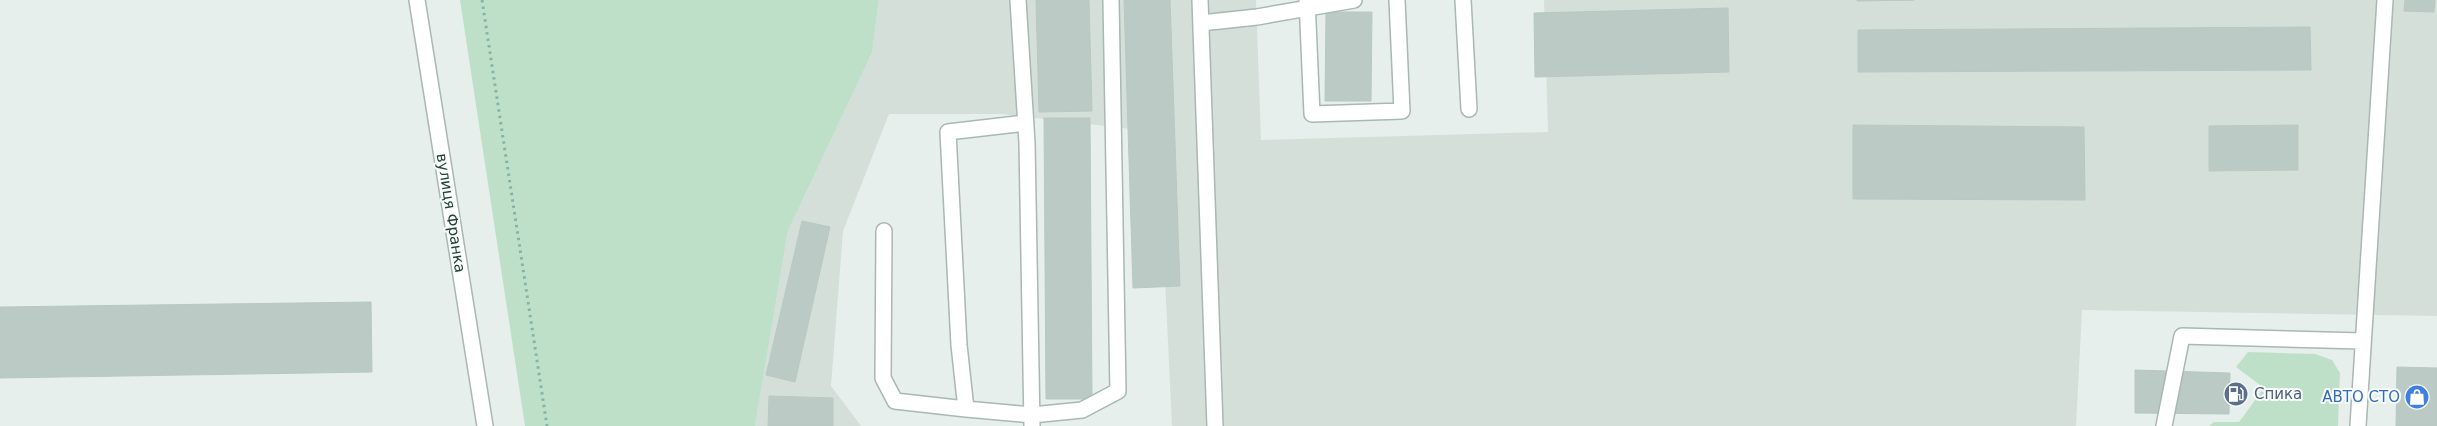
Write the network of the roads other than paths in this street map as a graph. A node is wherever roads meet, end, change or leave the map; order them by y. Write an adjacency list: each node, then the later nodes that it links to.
1 (417, 0): 17 (street, вулиця Франка)
2 (1018, 0): 12 (street)
3 (1111, 0): 16 (street)
4 (1200, 0): 10 (street)
5 (1354, 0): 9 (street)
6 (1397, 0): 9 (street)
7 (1463, 0): 11 (street)
8 (2385, 0): 14 (street)
9 (1307, 4): 10 (street)
10 (1200, 23): 18 (street)
11 (1469, 109)
12 (1026, 123): 15 (street); 16 (street)
13 (884, 230): 15 (street)
14 (2362, 341): 19 (street); 20 (street)
15 (966, 408): 16 (street)
16 (1032, 421)
17 (485, 426)
18 (1215, 426)
19 (2164, 426)
20 (2358, 426)

